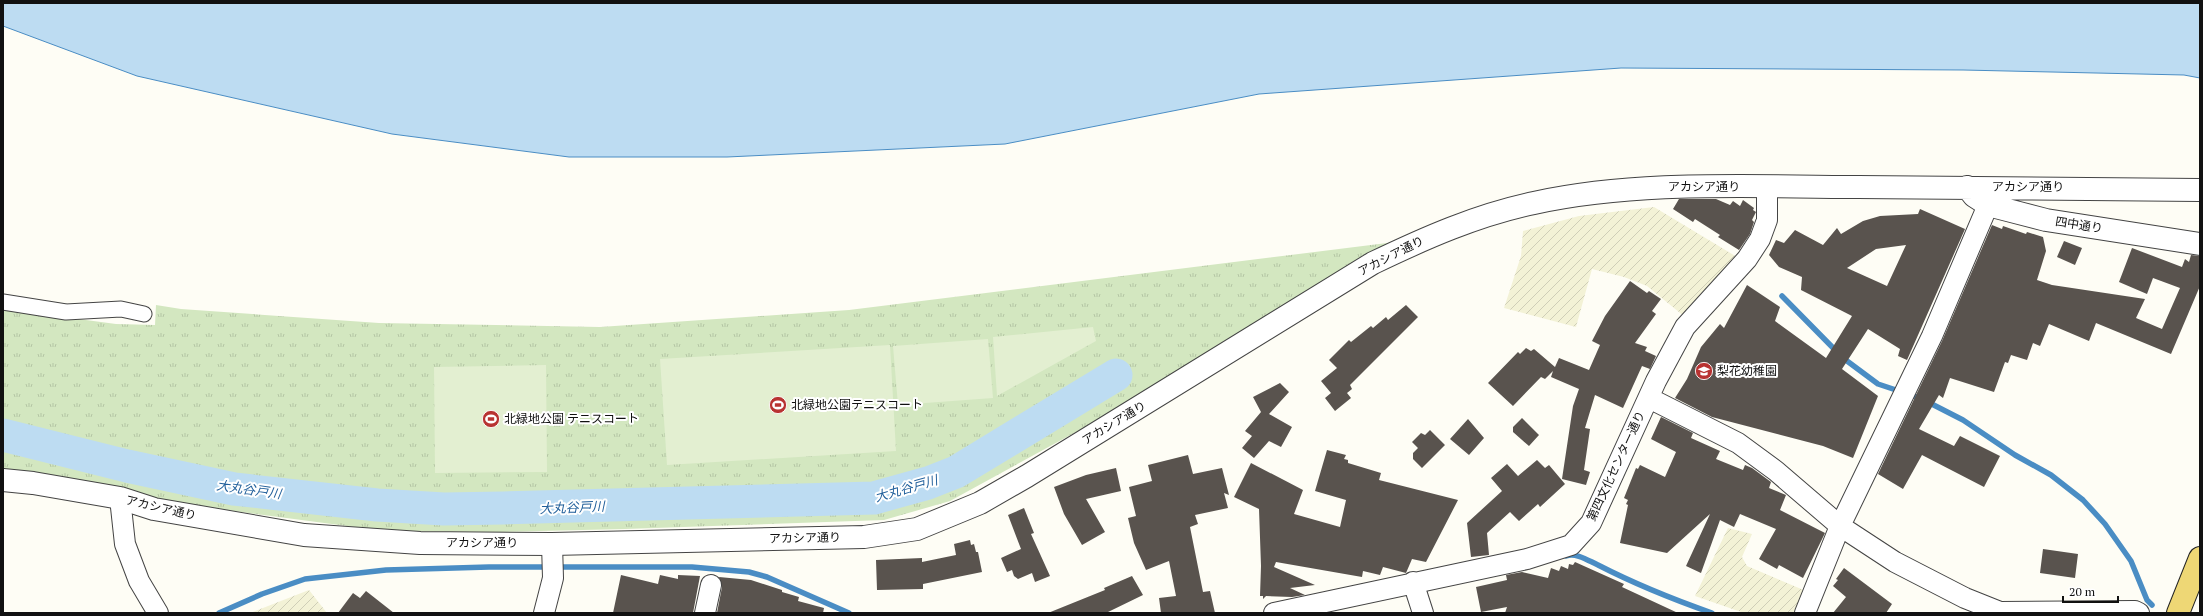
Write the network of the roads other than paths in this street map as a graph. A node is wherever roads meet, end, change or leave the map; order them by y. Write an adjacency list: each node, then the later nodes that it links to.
1 (1767, 187): 2 (street, アカシア通り); 8 (street, 第四文化センター通り); 12 (street, アカシア通り)
2 (1967, 187): 3 (street, アカシア通り); 4 (street, 四中通り)
3 (2200, 190)
4 (1988, 205): 5 (street, 四中通り); 11 (street)
5 (2200, 244)
6 (3, 302): 7 (street)
7 (144, 314)
8 (1649, 398): 11 (street); 14 (street, 第四文化センター通り)
9 (3, 480): 10 (street, アカシア通り)
10 (120, 498): 12 (street, アカシア通り); 16 (street)
11 (1840, 526): 21 (street); 22 (street)
12 (552, 550): 17 (street)
13 (2200, 558): 23 (main road)
14 (1413, 582): 19 (street, 第四文化センター通り); 20 (street)
15 (711, 585): 18 (street)
16 (158, 613)
17 (544, 613)
18 (705, 613)
19 (1274, 613)
20 (1423, 613)
21 (1806, 613)
22 (2139, 613)
23 (2178, 613)

